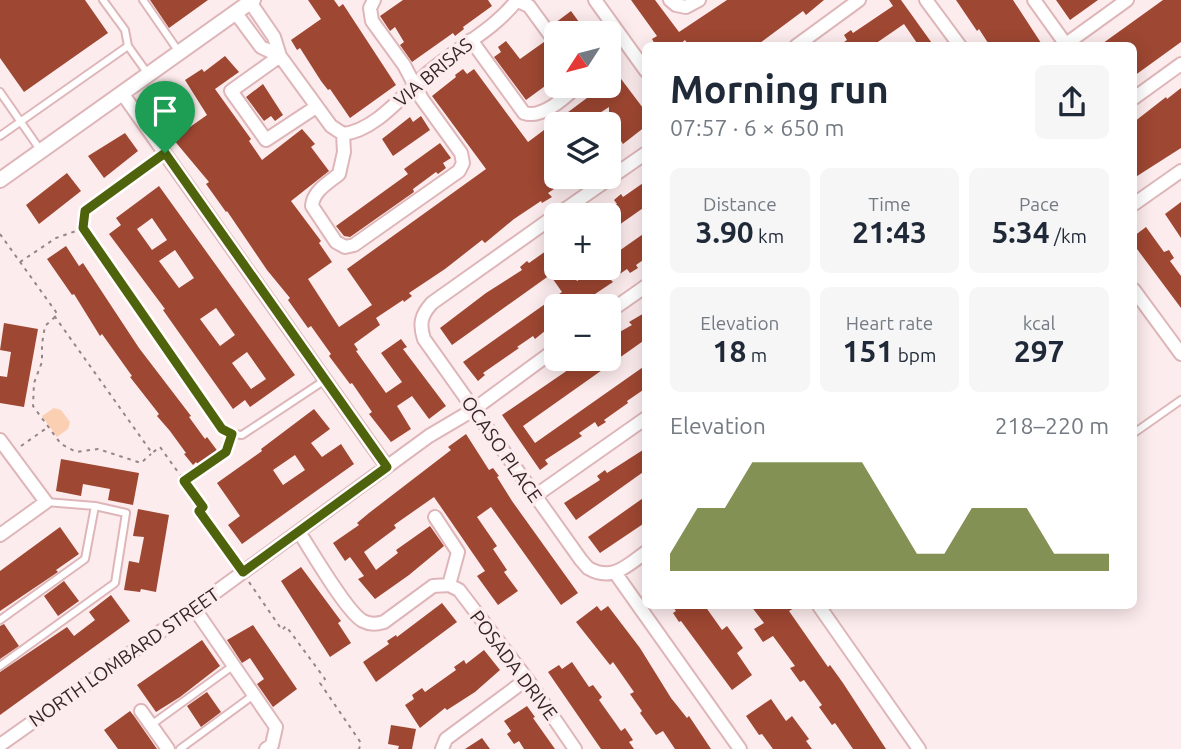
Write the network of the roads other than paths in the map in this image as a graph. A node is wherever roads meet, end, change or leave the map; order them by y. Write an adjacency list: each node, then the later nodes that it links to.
1 (103, 0): 20 (lane)
2 (143, 0): 21 (lane)
3 (374, 0): 26 (street)
4 (595, 0): 24 (street)
5 (670, 0): 6 (street)
6 (699, 0)
7 (859, 0): 16 (street)
8 (926, 0): 17 (street)
9 (1034, 0): 18 (street)
10 (1127, 0): 19 (street)
11 (251, 1): 13 (street); 22 (street)
12 (524, 1): 14 (street); 15 (street, VIA BRISAS)
13 (235, 12): 21 (street); 22 (street)
14 (544, 27)
15 (471, 40): 26 (street, VIA BRISAS); 30 (street)
16 (801, 42)
17 (957, 42)
18 (1065, 42)
19 (1071, 42)
20 (128, 46): 25 (lane); 32 (lane)
21 (179, 52): 25 (street)
22 (280, 56): 31 (street); 31 (street)
23 (1181, 64): 29 (street)
24 (642, 65)
25 (148, 74): 28 (street)
26 (415, 86): 33 (street, VIA BRISAS); 33 (street)
27 (0, 92): 32 (lane)
28 (122, 93): 35 (street); 36 (street)
29 (1137, 96)
30 (560, 98)
31 (316, 107): 33 (street)
32 (20, 121): 34 (lane); 35 (lane)
33 (342, 134)
34 (0, 136)
35 (41, 151): 39 (street)
36 (165, 153): 48 (street); 48 (lane)
37 (642, 156): 41 (street)
38 (1181, 171): 40 (street)
39 (0, 180)
40 (1137, 202)
41 (574, 203)
42 (544, 224): 50 (street, OCASO PLACE)
43 (642, 289): 45 (street)
44 (1137, 293): 46 (street)
45 (621, 304)
46 (1181, 354)
47 (544, 358): 50 (street, NORTH LOMBARD STREET)
48 (325, 380): 54 (street)
49 (1181, 400): 52 (lane)
50 (473, 410): 54 (street, NORTH LOMBARD STREET); 55 (street, OCASO PLACE)
51 (642, 421): 55 (street)
52 (1137, 431)
53 (0, 440): 56 (street)
54 (387, 467): 59 (street, NORTH LOMBARD STREET)
55 (535, 496): 62 (street, OCASO PLACE)
56 (46, 502): 57 (lane); 60 (street)
57 (95, 506): 66 (lane); 68 (lane)
58 (435, 517): 63 (street)
59 (299, 532): 63 (street); 64 (street, NORTH LOMBARD STREET)
60 (0, 535)
61 (642, 555): 62 (street)
62 (616, 573): 79 (street)
63 (449, 585): 69 (street, POSADA DRIVE)
64 (194, 608): 67 (street); 73 (street, NORTH LOMBARD STREET)
65 (821, 609): 80 (street)
66 (0, 620)
67 (234, 665): 70 (street); 72 (lane)
68 (0, 666)
69 (527, 679): 77 (street); 78 (street, POSADA DRIVE)
70 (255, 694): 75 (lane); 76 (street)
71 (141, 711): 72 (street)
72 (150, 724): 74 (street)
73 (0, 748)
74 (168, 749)
75 (180, 749)
76 (267, 749)
77 (442, 749)
78 (575, 749)
79 (740, 749)
80 (919, 749)

